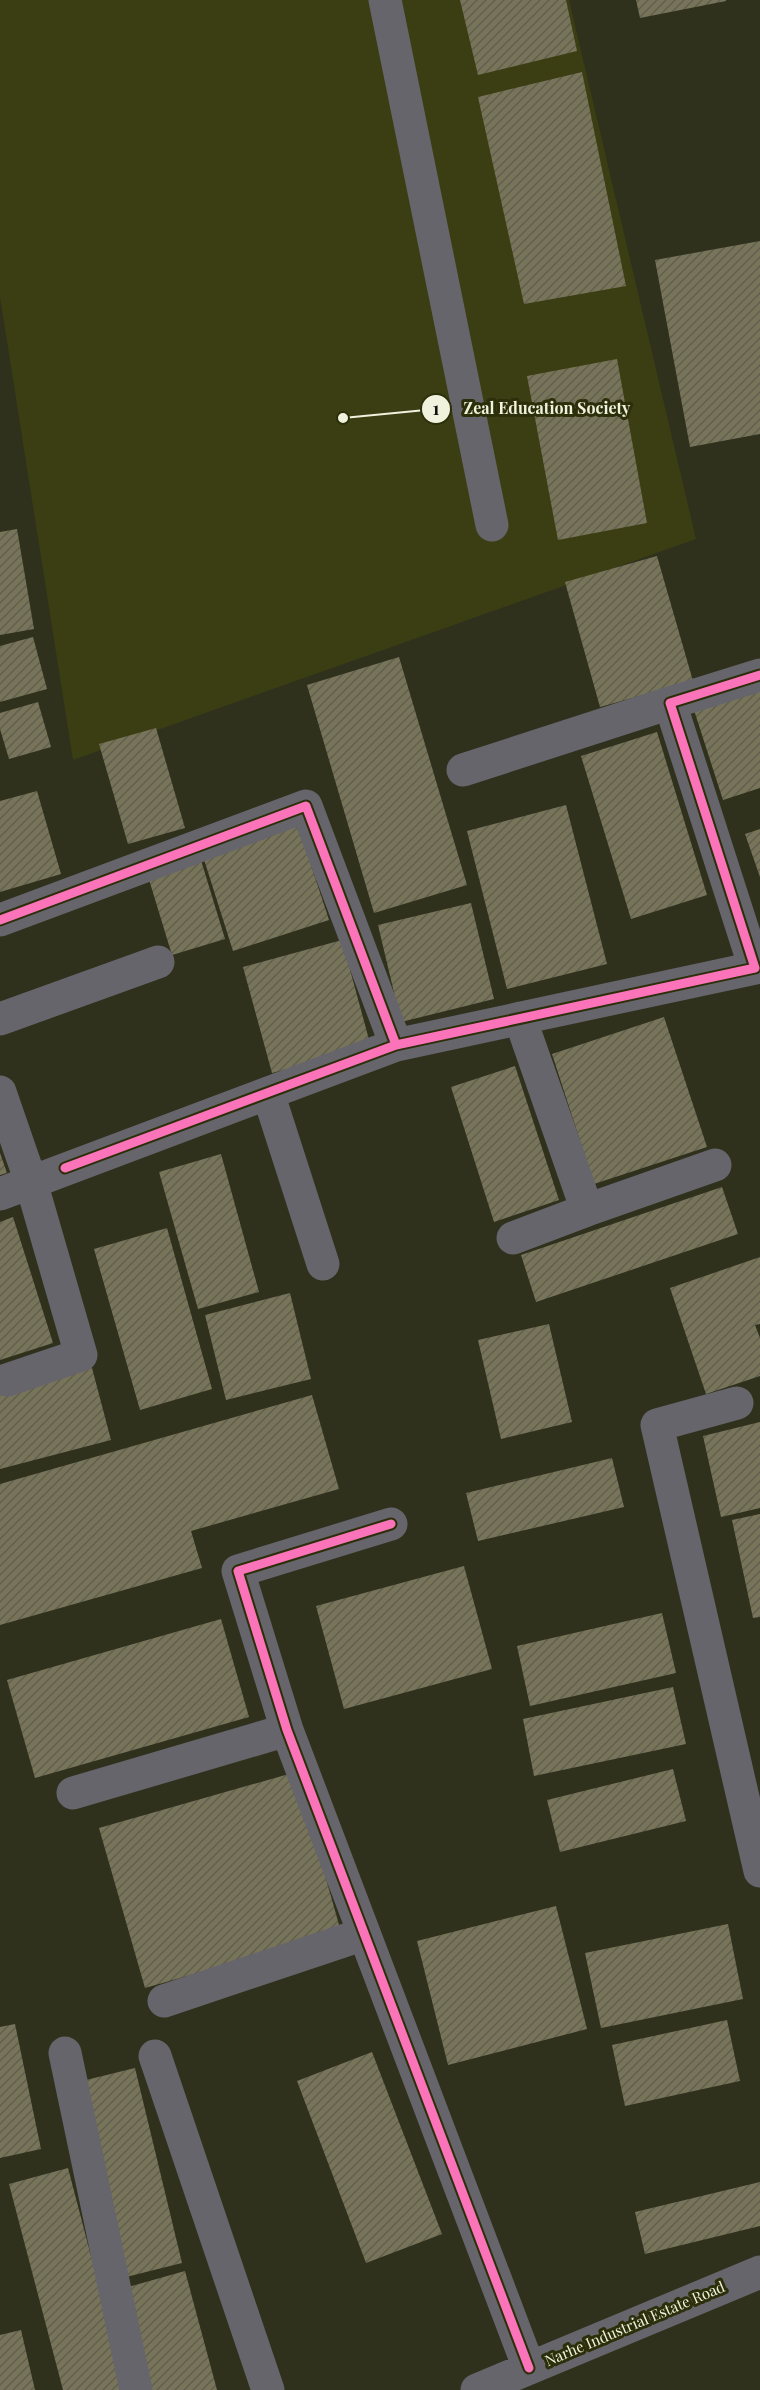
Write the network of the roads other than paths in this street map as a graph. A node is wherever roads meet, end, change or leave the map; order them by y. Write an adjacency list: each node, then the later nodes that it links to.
1 (385, 0): 2 (street)
2 (492, 525)
3 (760, 675): 4 (street)
4 (669, 703): 5 (street); 8 (street)
5 (464, 770)
6 (0, 921): 11 (street)
7 (158, 962): 10 (street)
8 (757, 976): 9 (street)
9 (520, 1018): 11 (street); 17 (street)
10 (0, 1019)
11 (396, 1045): 13 (street)
12 (0, 1092): 15 (street)
13 (268, 1093): 15 (street); 19 (street)
14 (716, 1165): 17 (street)
15 (31, 1182): 16 (street); 20 (street)
16 (0, 1194)
17 (587, 1210): 18 (street)
18 (513, 1238)
19 (323, 1264)
20 (7, 1380)
21 (737, 1403): 25 (street)
22 (391, 1524): 23 (street)
23 (287, 1730): 24 (street); 26 (street)
24 (74, 1793)
25 (760, 1871)
26 (364, 1934): 27 (street); 31 (street)
27 (164, 2001)
28 (65, 2053): 32 (street)
29 (155, 2056): 33 (street)
30 (760, 2271): 31 (street, Narhe Industrial Estate Road)
31 (529, 2368): 34 (street, Narhe Industrial Estate Road)
32 (136, 2390)
33 (268, 2390)
34 (477, 2390)

